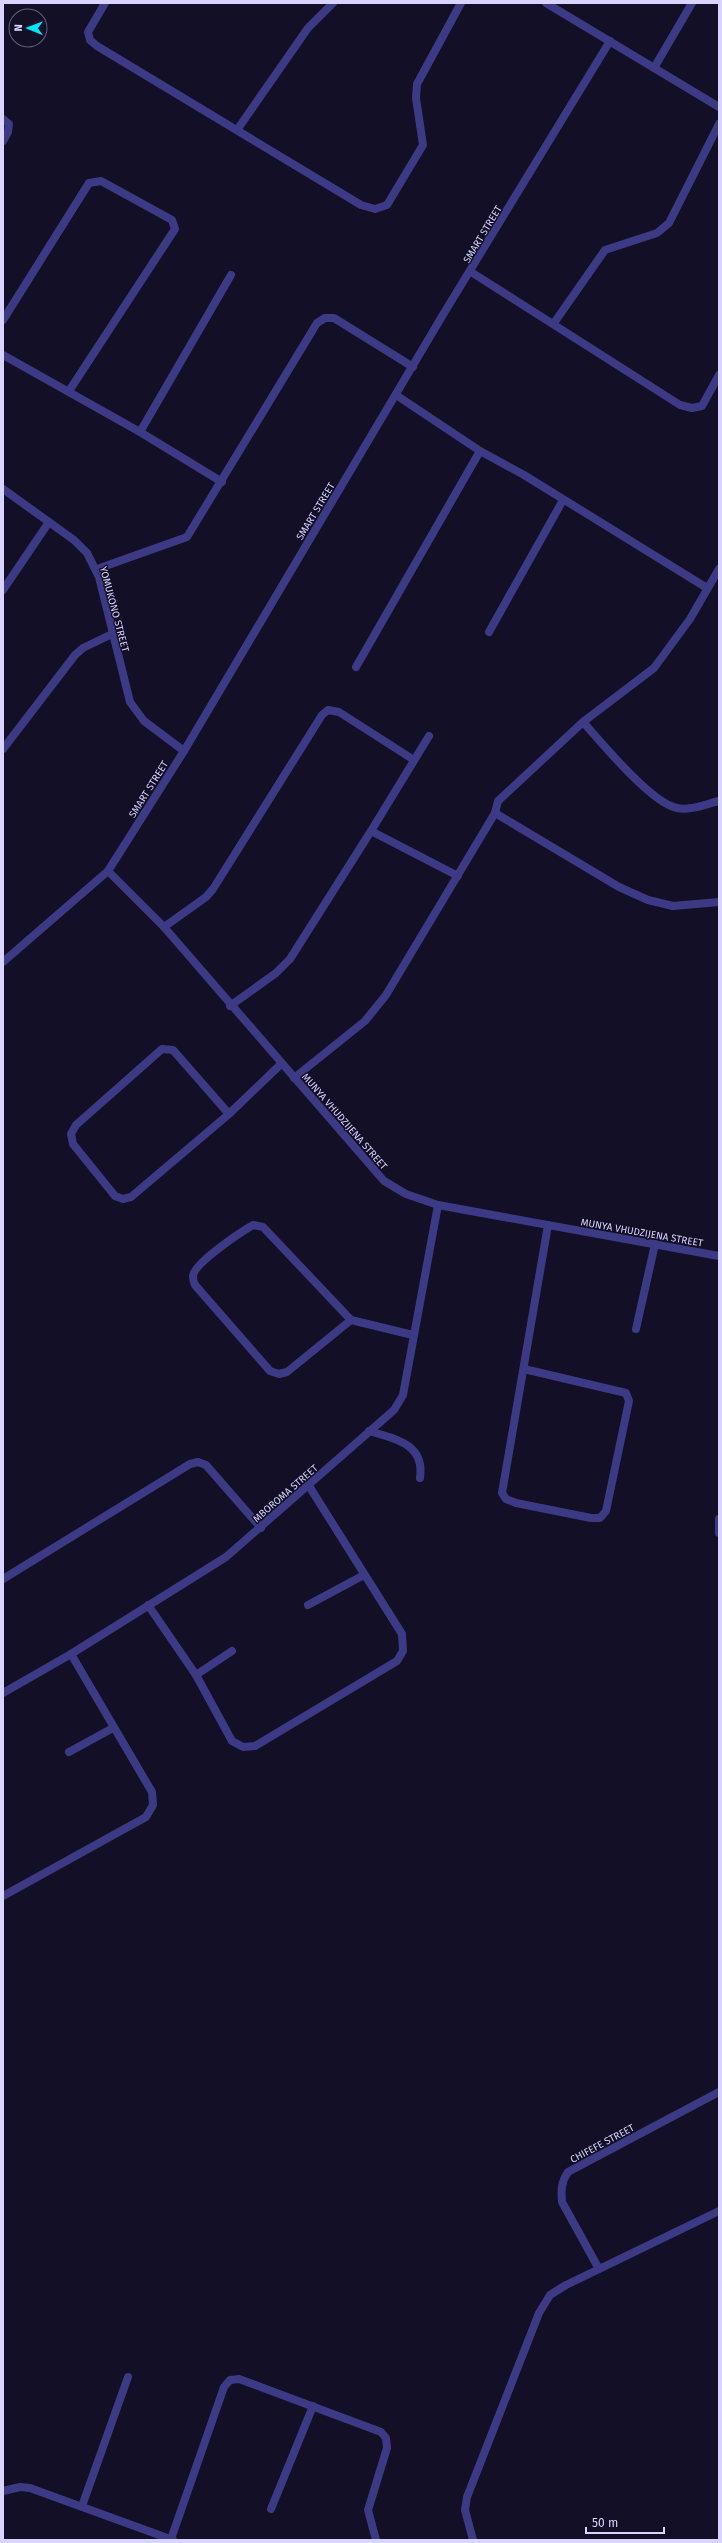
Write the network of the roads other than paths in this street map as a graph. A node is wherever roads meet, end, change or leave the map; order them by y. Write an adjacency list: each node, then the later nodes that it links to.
1 (105, 3): 11 (street)
2 (333, 3): 11 (street)
3 (461, 3): 11 (street)
4 (546, 3): 6 (street)
5 (692, 3): 7 (street)
6 (610, 41): 7 (street); 13 (street, SMART STREET)
7 (654, 68): 8 (street)
8 (719, 107)
9 (3, 119): 12 (street)
10 (719, 124): 16 (street)
11 (237, 130)
12 (3, 141)
13 (471, 272): 16 (street); 18 (street, SMART STREET)
14 (230, 275): 22 (street)
15 (3, 320): 20 (street)
16 (554, 323): 19 (street)
17 (3, 355): 20 (street)
18 (413, 367): 21 (street, SMART STREET); 24 (street)
19 (719, 375)
20 (69, 391): 22 (street)
21 (396, 395): 23 (street); 38 (street, SMART STREET)
22 (140, 432): 24 (street)
23 (480, 451): 26 (street); 34 (street)
24 (222, 482): 29 (street)
25 (3, 489): 27 (street, YOMUKONO STREET)
26 (563, 500): 30 (street); 32 (street)
27 (49, 522): 29 (street, YOMUKONO STREET); 31 (street)
28 (719, 569): 30 (street)
29 (97, 570): 33 (street, YOMUKONO STREET)
30 (707, 588): 35 (street)
31 (3, 590)
32 (489, 632)
33 (112, 634): 37 (street); 38 (street, YOMUKONO STREET)
34 (356, 667)
35 (583, 722): 40 (street); 41 (street)
36 (429, 736): 39 (street)
37 (3, 749)
38 (184, 751): 43 (street, SMART STREET)
39 (414, 760): 42 (street); 46 (street)
40 (719, 801)
41 (495, 812): 44 (street); 45 (street)
42 (371, 830): 44 (street); 48 (street)
43 (108, 871): 46 (street, MUNYA VHUDZIJENA STREET); 47 (street, SMART STREET)
44 (458, 876): 50 (street)
45 (719, 902)
46 (164, 928): 48 (street, MUNYA VHUDZIJENA STREET)
47 (3, 962)
48 (230, 1006): 49 (street, MUNYA VHUDZIJENA STREET)
49 (281, 1064): 50 (street, MUNYA VHUDZIJENA STREET); 51 (street)
50 (294, 1078): 52 (street, MUNYA VHUDZIJENA STREET)
51 (229, 1114): 51 (street)
52 (438, 1205): 53 (street, MUNYA VHUDZIJENA STREET); 58 (street, MBOROMA STREET)
53 (548, 1225): 54 (street, MUNYA VHUDZIJENA STREET); 59 (street)
54 (655, 1244): 55 (street, MUNYA VHUDZIJENA STREET); 57 (street)
55 (719, 1256)
56 (351, 1320): 56 (street); 58 (street)
57 (636, 1329)
58 (413, 1335): 60 (street, MBOROMA STREET)
59 (524, 1368): 59 (street)
60 (369, 1432): 61 (street); 62 (street, MBOROMA STREET)
61 (420, 1478)
62 (309, 1486): 64 (street, MBOROMA STREET); 66 (street)
63 (719, 1518): 65 (street)
64 (261, 1528): 67 (street); 68 (street, MBOROMA STREET)
65 (719, 1532)
66 (364, 1575): 69 (street); 72 (street)
67 (3, 1579)
68 (148, 1606): 71 (street, MBOROMA STREET); 72 (street)
69 (308, 1606)
70 (232, 1651): 72 (street)
71 (71, 1654): 73 (street, MBOROMA STREET); 74 (street)
72 (196, 1675)
73 (3, 1693)
74 (113, 1728): 75 (street); 76 (street)
75 (69, 1752)
76 (3, 1896)
77 (719, 2092): 79 (street, CHIFEFE STREET)
78 (719, 2211): 79 (street)
79 (599, 2269): 87 (street)
80 (128, 2376): 83 (street)
81 (313, 2406): 84 (street); 85 (street); 86 (street)
82 (3, 2491): 83 (street)
83 (82, 2506): 85 (street)
84 (271, 2509)
85 (172, 2540)
86 (376, 2540)
87 (473, 2540)

